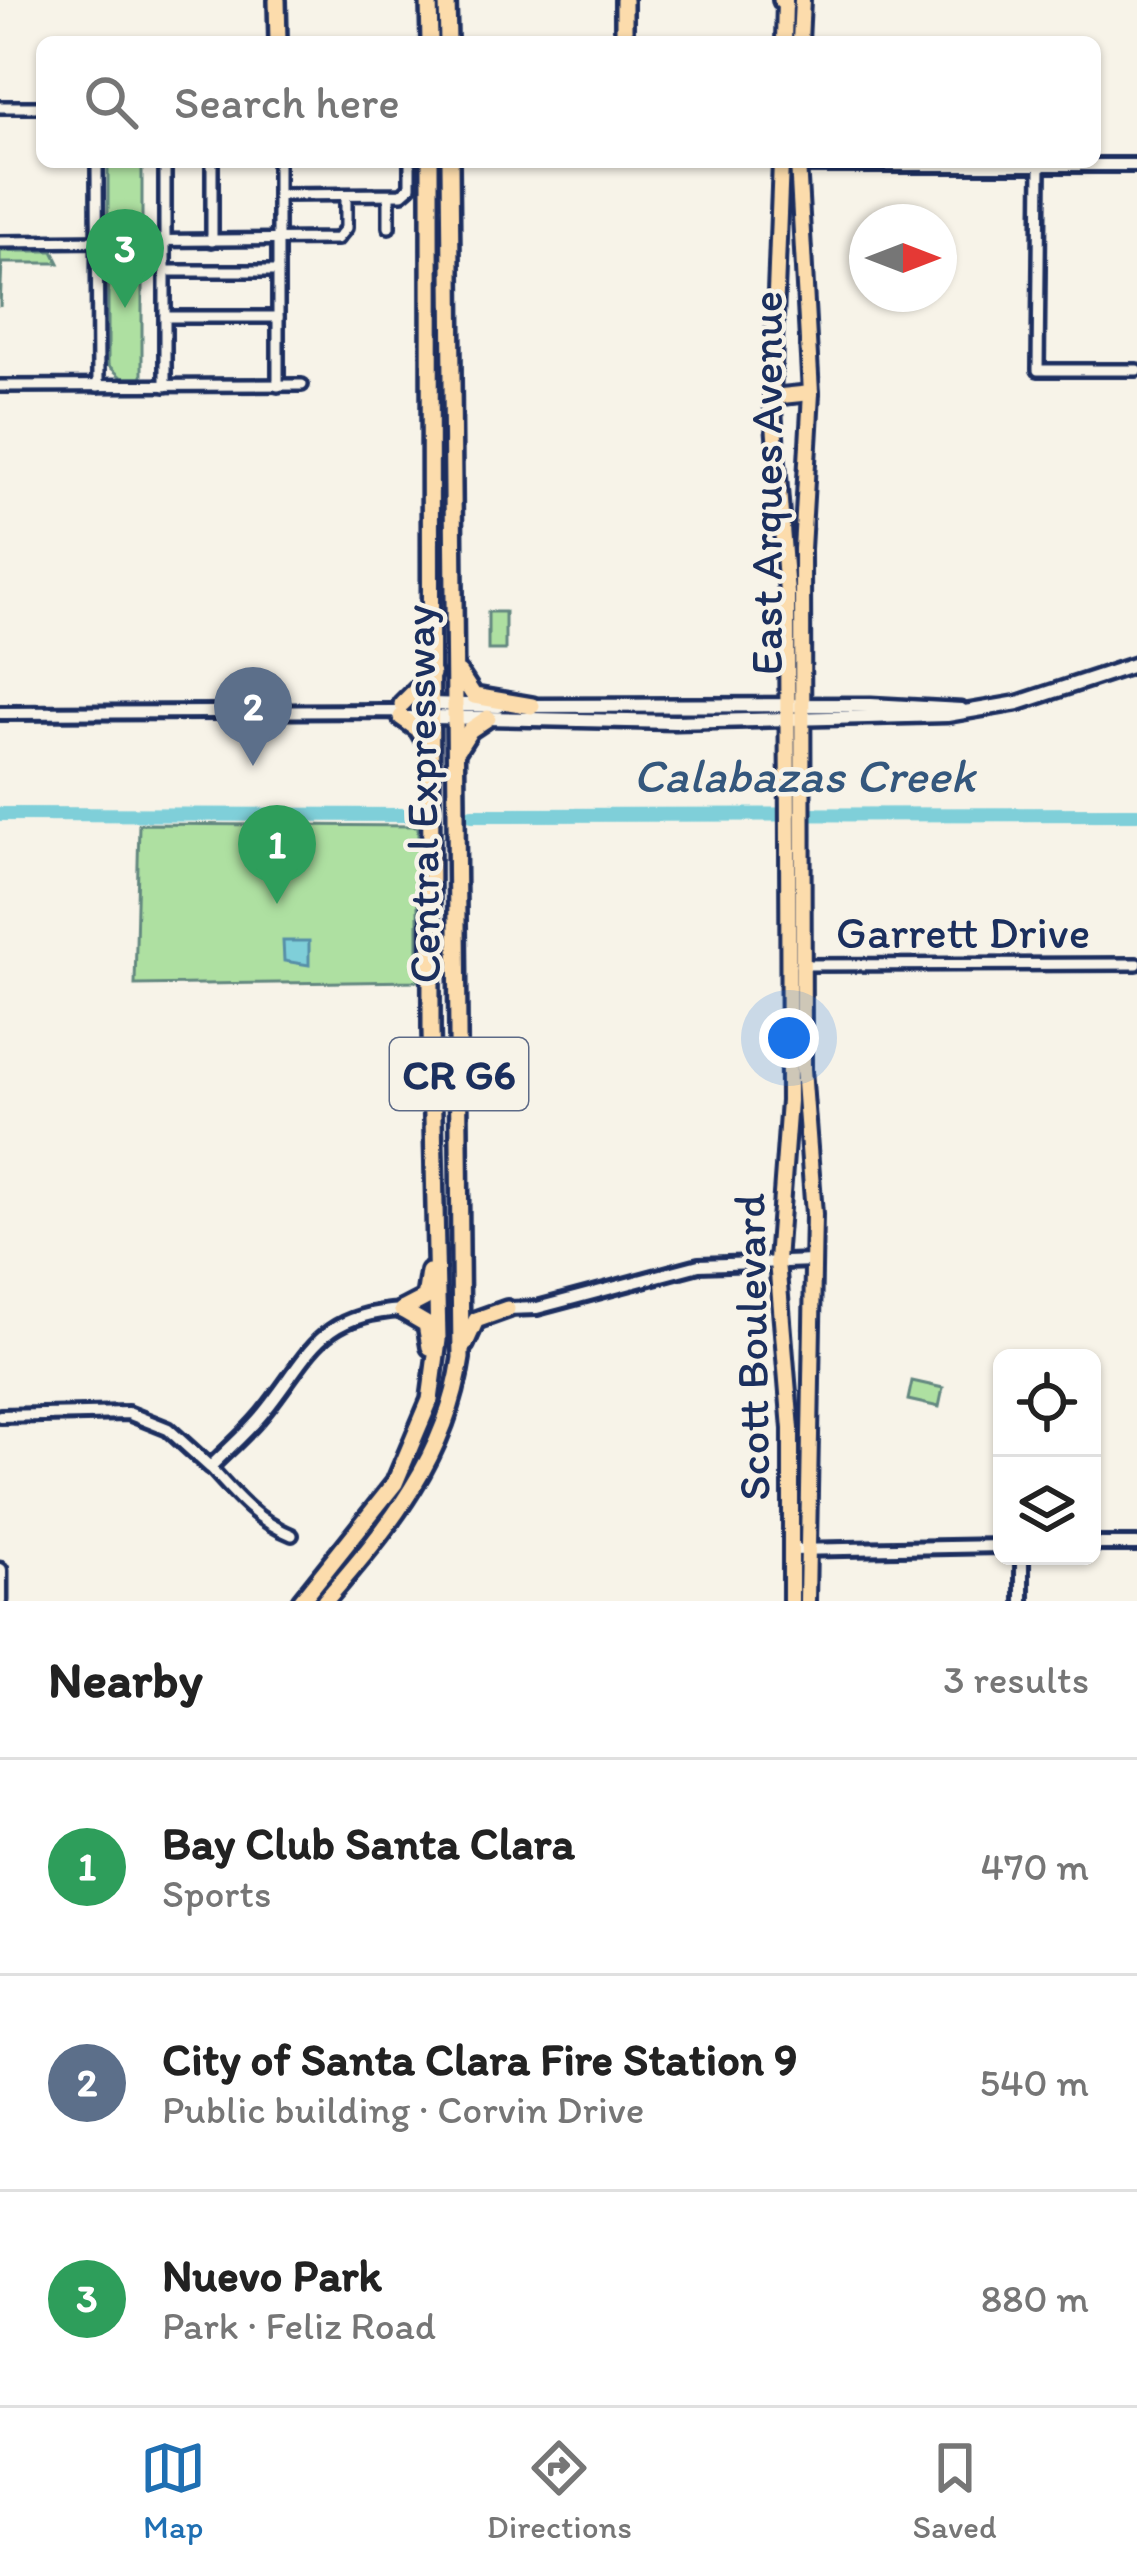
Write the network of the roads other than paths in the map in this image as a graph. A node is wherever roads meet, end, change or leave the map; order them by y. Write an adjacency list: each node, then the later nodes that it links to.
1 (278, 0): 6 (highway)
2 (429, 0): 7 (highway)
3 (624, 0): 9 (highway)
4 (447, 1): 8 (highway)
5 (788, 1): 10 (main road); 11 (main road)
6 (278, 36)
7 (430, 36)
8 (450, 36)
9 (624, 36)
10 (785, 36)
11 (798, 36)
12 (0, 107): 13 (street)
13 (36, 107)
14 (1101, 165): 15 (street)
15 (1137, 165)
16 (97, 168): 31 (street)
17 (165, 168): 32 (street)
18 (212, 168): 33 (street)
19 (278, 168): 26 (street)
20 (410, 168): 28 (street)
21 (430, 168): 49 (highway, Central Expressway / CR G6)
22 (454, 168): 48 (highway, Central Expressway / CR G6)
23 (790, 168): 45 (main road, East Arques Avenue)
24 (790, 168): 46 (main road, East Arques Avenue)
25 (1040, 168): 39 (street)
26 (278, 195): 27 (street); 30 (street)
27 (346, 195): 28 (street); 30 (street)
28 (388, 195): 29 (street)
29 (389, 227)
30 (278, 240): 33 (street); 36 (street)
31 (97, 241): 32 (street); 34 (street); 42 (street)
32 (165, 241): 33 (street); 35 (street)
33 (212, 241)
34 (0, 242)
35 (165, 271): 36 (street); 37 (street)
36 (278, 271): 38 (street)
37 (165, 317): 38 (street); 43 (street)
38 (278, 317): 44 (street)
39 (1137, 370)
40 (302, 385): 44 (street)
41 (0, 386): 42 (street)
42 (98, 386): 43 (street)
43 (165, 386): 44 (street)
44 (278, 386)
45 (811, 393): 46 (main road); 55 (main road, East Arques Avenue)
46 (772, 397): 55 (main road, East Arques Avenue)
47 (1137, 664): 55 (main road)
48 (455, 666): 50 (highway); 53 (highway, Central Expressway / CR G6)
49 (432, 674): 51 (highway); 52 (highway, Central Expressway / CR G6)
50 (532, 706): 53 (main road); 55 (main road)
51 (399, 711): 52 (street); 54 (street); 58 (highway)
52 (432, 711): 53 (main road); 58 (highway, Central Expressway / CR G6)
53 (456, 712): 56 (main road); 57 (highway, Central Expressway / CR G6)
54 (0, 713)
55 (795, 713): 56 (main road); 59 (main road, East Arques Avenue)
56 (488, 718): 57 (highway)
57 (456, 752): 65 (highway, Central Expressway / CR G6)
58 (433, 755): 62 (highway, Central Expressway / CR G6)
59 (795, 804): 61 (main road, Scott Boulevard)
60 (1137, 964): 61 (street, Garrett Drive)
61 (796, 965): 63 (main road, Scott Boulevard); 64 (main road, Scott Boulevard)
62 (435, 1174): 67 (highway); 70 (highway, Central Expressway / CR G6)
63 (814, 1261): 64 (street); 76 (main road, Scott Boulevard)
64 (777, 1262): 66 (street); 76 (main road, Scott Boulevard)
65 (460, 1275): 66 (highway); 68 (highway, Central Expressway / CR G6)
66 (507, 1309): 68 (highway)
67 (402, 1310): 70 (highway); 71 (street)
68 (461, 1358): 79 (highway, Central Expressway / CR G6)
69 (0, 1416): 71 (street)
70 (410, 1452): 81 (highway, Central Expressway / CR G6)
71 (210, 1467): 72 (street)
72 (292, 1535)
73 (1101, 1544): 74 (street)
74 (1137, 1544)
75 (993, 1546): 76 (street)
76 (800, 1549): 82 (main road, Scott Boulevard); 83 (main road, Scott Boulevard)
77 (1022, 1565): 84 (street)
78 (0, 1570): 80 (main road)
79 (330, 1596)
80 (0, 1601)
81 (302, 1601)
82 (791, 1601)
83 (807, 1601)
84 (1022, 1601)

